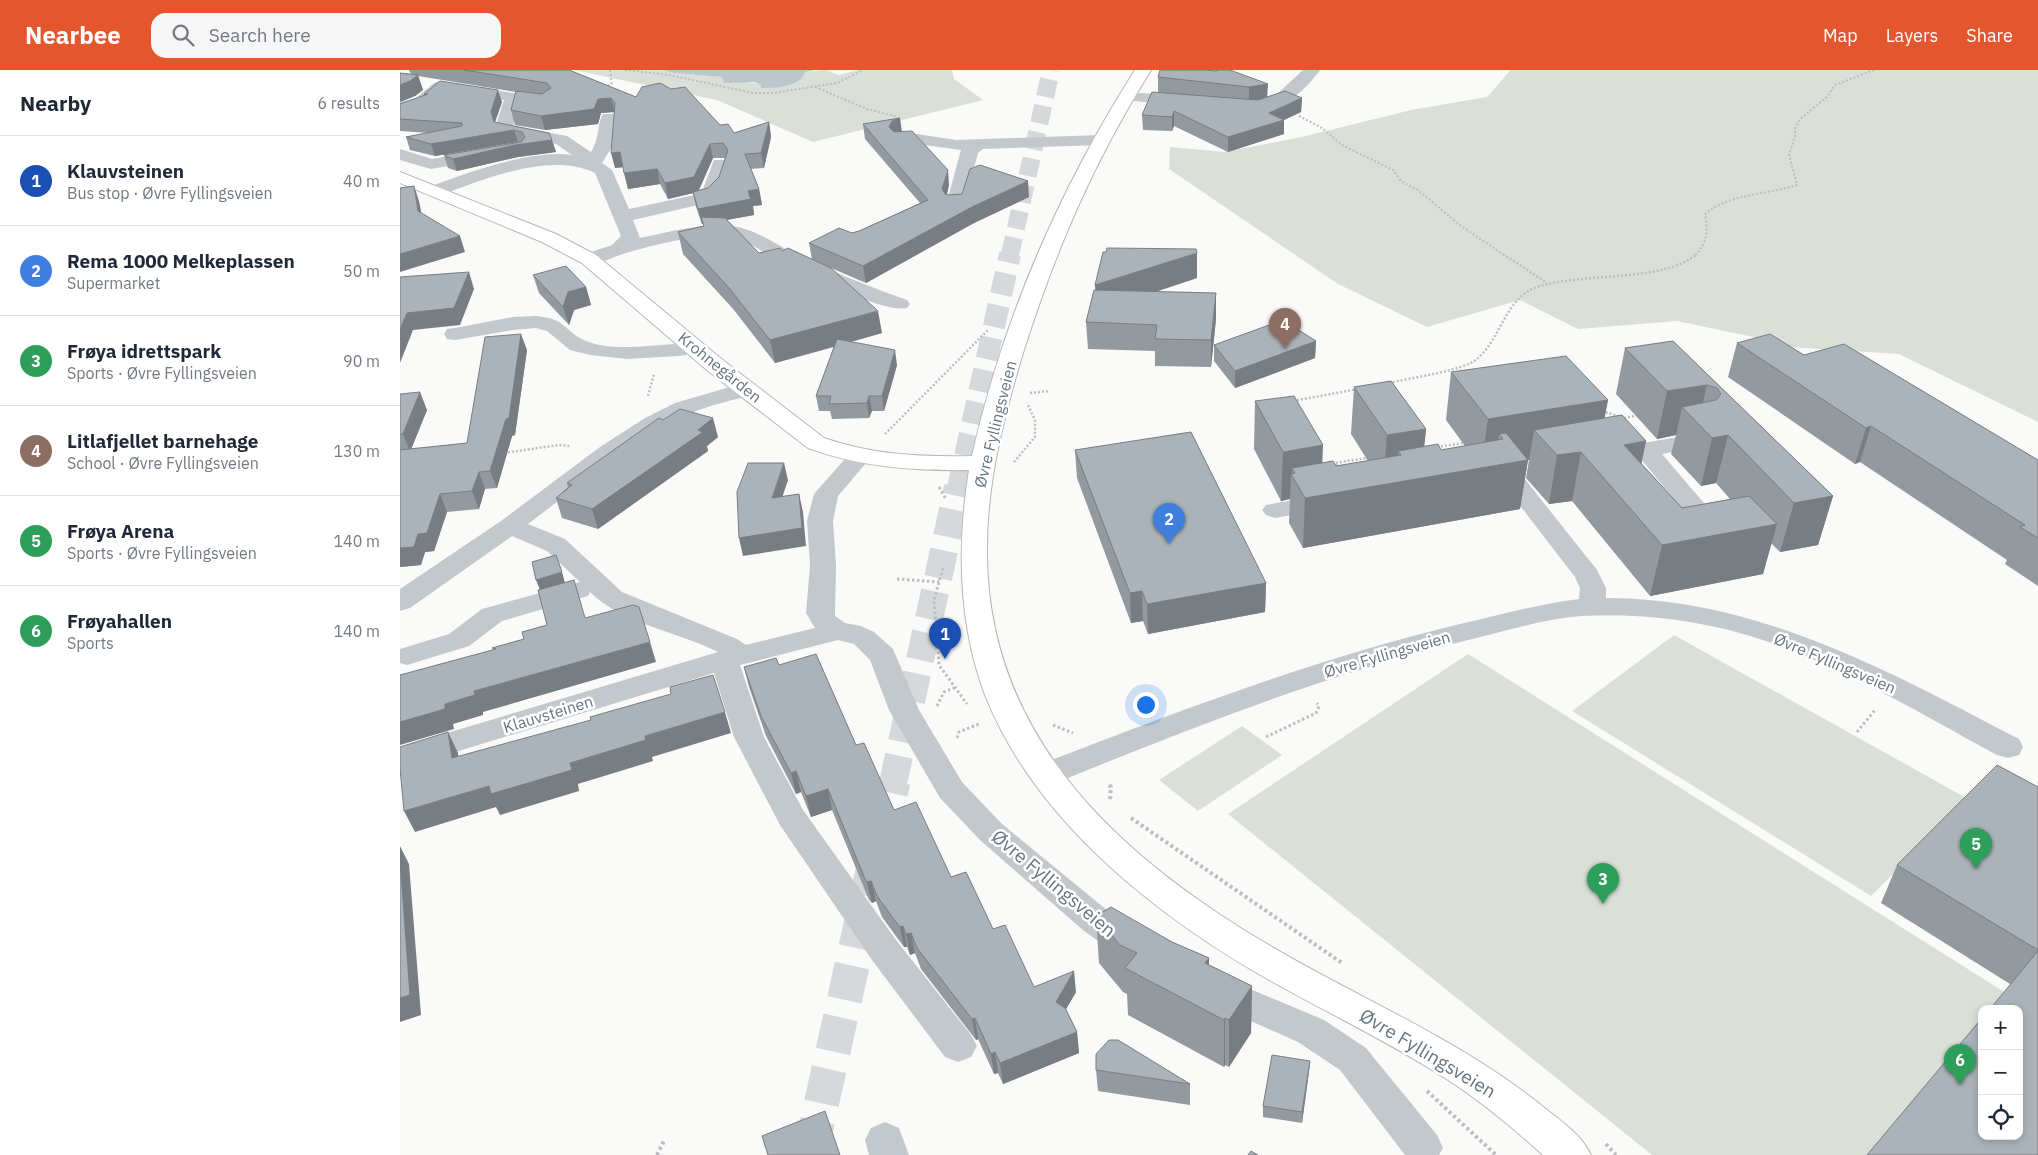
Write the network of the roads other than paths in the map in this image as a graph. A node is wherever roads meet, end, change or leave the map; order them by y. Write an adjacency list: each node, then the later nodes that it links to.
1 (1143, 70): 12 (main road, Øvre Fyllingsveien)
2 (1312, 70): 8 (street)
3 (416, 82): 4 (street)
4 (440, 86): 7 (street); 11 (street)
5 (1140, 98): 6 (street)
6 (1203, 102)
7 (400, 107)
8 (1238, 108)
9 (609, 117): 17 (street)
10 (917, 126): 14 (street)
11 (561, 140): 16 (street); 17 (street)
12 (1100, 140): 15 (street); 33 (main road, Øvre Fyllingsveien)
13 (902, 141): 14 (street)
14 (929, 141): 15 (street)
15 (980, 144): 21 (street)
16 (400, 154)
17 (594, 162): 20 (street); 22 (street)
18 (720, 164): 22 (street)
19 (400, 177): 20 (main road, Krohnegården)
20 (435, 191): 24 (main road, Krohnegården)
21 (955, 205)
22 (624, 216): 23 (street)
23 (619, 249): 24 (street); 25 (street)
24 (589, 259): 28 (main road, Krohnegården)
25 (900, 304)
26 (455, 334): 27 (street, Krohnegården)
27 (678, 350)
28 (747, 389): 31 (main road, Krohnegården); 37 (street)
29 (1696, 442): 30 (street)
30 (1649, 449): 32 (street); 38 (street)
31 (860, 456): 33 (main road, Krohnegården); 42 (street)
32 (1584, 460)
33 (996, 465): 47 (main road, Øvre Fyllingsveien)
34 (1536, 468): 41 (street)
35 (1356, 497): 36 (street)
36 (1275, 510)
37 (510, 526): 39 (street); 40 (street)
38 (1683, 533)
39 (596, 584): 43 (street); 44 (street)
40 (400, 602)
41 (1592, 607): 45 (street, Øvre Fyllingsveien); 47 (street, Øvre Fyllingsveien)
42 (838, 631): 44 (street, Klauvsteinen); 48 (street, Øvre Fyllingsveien)
43 (407, 656)
44 (732, 658): 46 (street, Klauvsteinen); 50 (street)
45 (2008, 747)
46 (400, 758)
47 (1047, 774): 52 (main road, Øvre Fyllingsveien)
48 (1154, 958)
49 (1187, 977): 51 (street)
50 (958, 1046)
51 (1423, 1148)
52 (1571, 1155)

